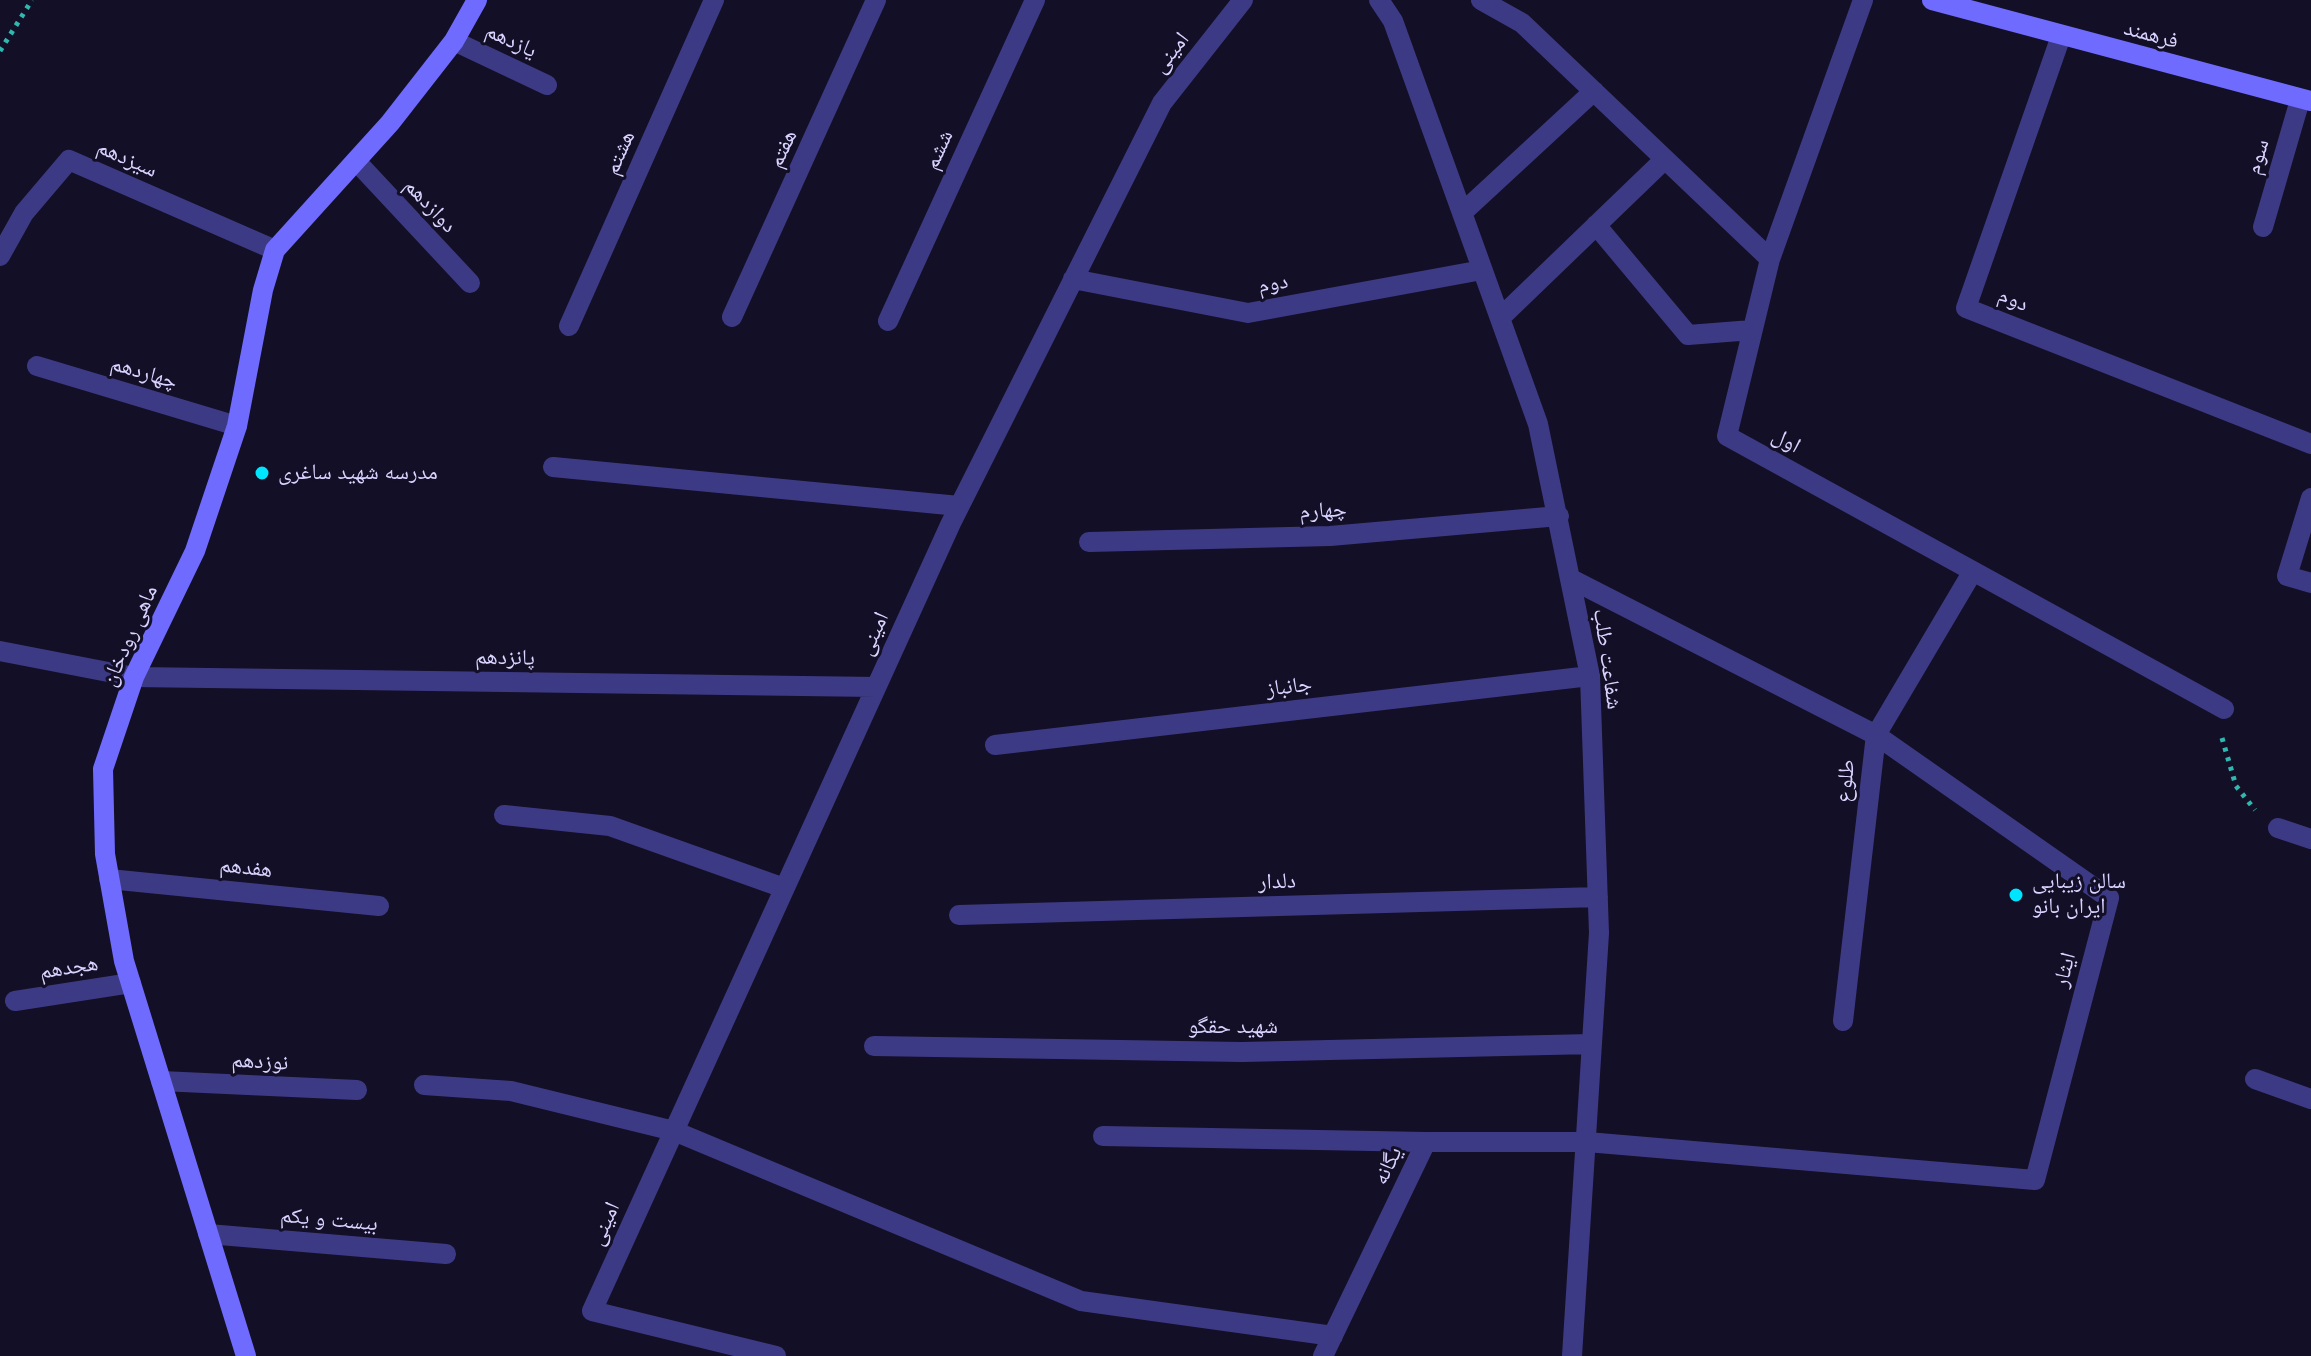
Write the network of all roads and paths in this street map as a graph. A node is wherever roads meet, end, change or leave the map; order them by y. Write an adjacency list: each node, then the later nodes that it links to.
1 (32, 0): 13 (path)
2 (477, 0): 12 (main road, ماهی رودخان)
3 (714, 0): 31 (street, هشتم)
4 (876, 0): 28 (street, هفتم)
5 (1035, 0): 30 (street, ششم)
6 (1243, 0): 26 (street, امینی)
7 (1379, 0): 19 (street, شفاعت طلب)
8 (1481, 0): 15 (street)
9 (1863, 0): 24 (street, اول)
10 (1932, 0): 11 (main road, فرهمند)
11 (2061, 36): 16 (main road, فرهمند); 35 (street, دوم)
12 (454, 41): 14 (street, یازدهم); 18 (main road, ماهی رودخان)
13 (0, 51)
14 (547, 85)
15 (1594, 91): 17 (street); 19 (street)
16 (2305, 101): 21 (street, سوم)
17 (1665, 159): 20 (street); 24 (street)
18 (356, 161): 22 (main road, ماهی رودخان); 27 (street, دوازدهم)
19 (1462, 213): 25 (street, شفاعت طلب)
20 (1596, 225): 29 (street); 32 (street)
21 (2263, 227)
22 (275, 250): 23 (street, سیزدهم); 34 (main road, ماهی رودخان)
23 (0, 256)
24 (1770, 259): 32 (street, اول)
25 (1482, 270): 26 (street, دوم); 29 (street, شفاعت طلب)
26 (1073, 279): 38 (street, امینی)
27 (470, 283)
28 (732, 317)
29 (1500, 318): 39 (street, شفاعت طلب)
30 (888, 321)
31 (569, 326)
32 (1752, 330): 41 (street, اول)
33 (37, 366): 34 (street, چهاردهم)
34 (237, 426): 46 (main road, ماهی رودخان)
35 (2311, 444)
36 (553, 467): 38 (street)
37 (2311, 498): 43 (street)
38 (959, 506): 47 (street, امینی)
39 (1559, 516): 40 (street, چهارم); 42 (street, شفاعت طلب)
40 (1089, 542)
41 (1973, 571): 48 (street, اول); 49 (street, طلوع)
42 (1571, 579): 45 (street, شفاعت طلب); 49 (street, ایثار)
43 (2311, 583)
44 (0, 651): 46 (street, پانزدهم)
45 (1590, 676): 50 (street, جانباز); 56 (street, شفاعت طلب)
46 (134, 677): 47 (street, پانزدهم); 54 (main road, ماهی رودخان)
47 (876, 687): 55 (street, امینی)
48 (2224, 709): 52 (path)
49 (1876, 735): 61 (street, طلوع); 72 (street, ایثار)
50 (995, 745)
51 (504, 815): 55 (street)
52 (2278, 828): 53 (street)
53 (2311, 839)
54 (109, 879): 57 (street, هفدهم); 59 (main road, ماهی رودخان)
55 (784, 888): 69 (street, امینی)
56 (1598, 897): 58 (street, دلدار); 62 (street, شفاعت طلب)
57 (379, 906)
58 (959, 915)
59 (131, 983): 60 (street, هجدهم); 65 (main road, ماهی رودخان)
60 (15, 1001)
61 (1843, 1021)
62 (1592, 1044): 63 (street, شهید حقگو); 72 (street, شفاعت طلب)
63 (874, 1046)
64 (2255, 1079): 68 (street)
65 (161, 1081): 67 (street, نوزدهم); 73 (main road, ماهی رودخان)
66 (424, 1085): 69 (street)
67 (357, 1090)
68 (2311, 1099)
69 (674, 1131): 75 (street); 77 (street, امینی)
70 (1103, 1136): 71 (street)
71 (1426, 1142): 72 (street, یگانه); 75 (street, یگانه)
72 (1587, 1142): 79 (street, شفاعت طلب)
73 (208, 1234): 74 (street, بیست و یکم); 76 (main road, ماهی رودخان)
74 (446, 1254)
75 (1333, 1336): 78 (street, یگانه)
76 (246, 1356)
77 (776, 1356)
78 (1323, 1356)
79 (1572, 1356)

